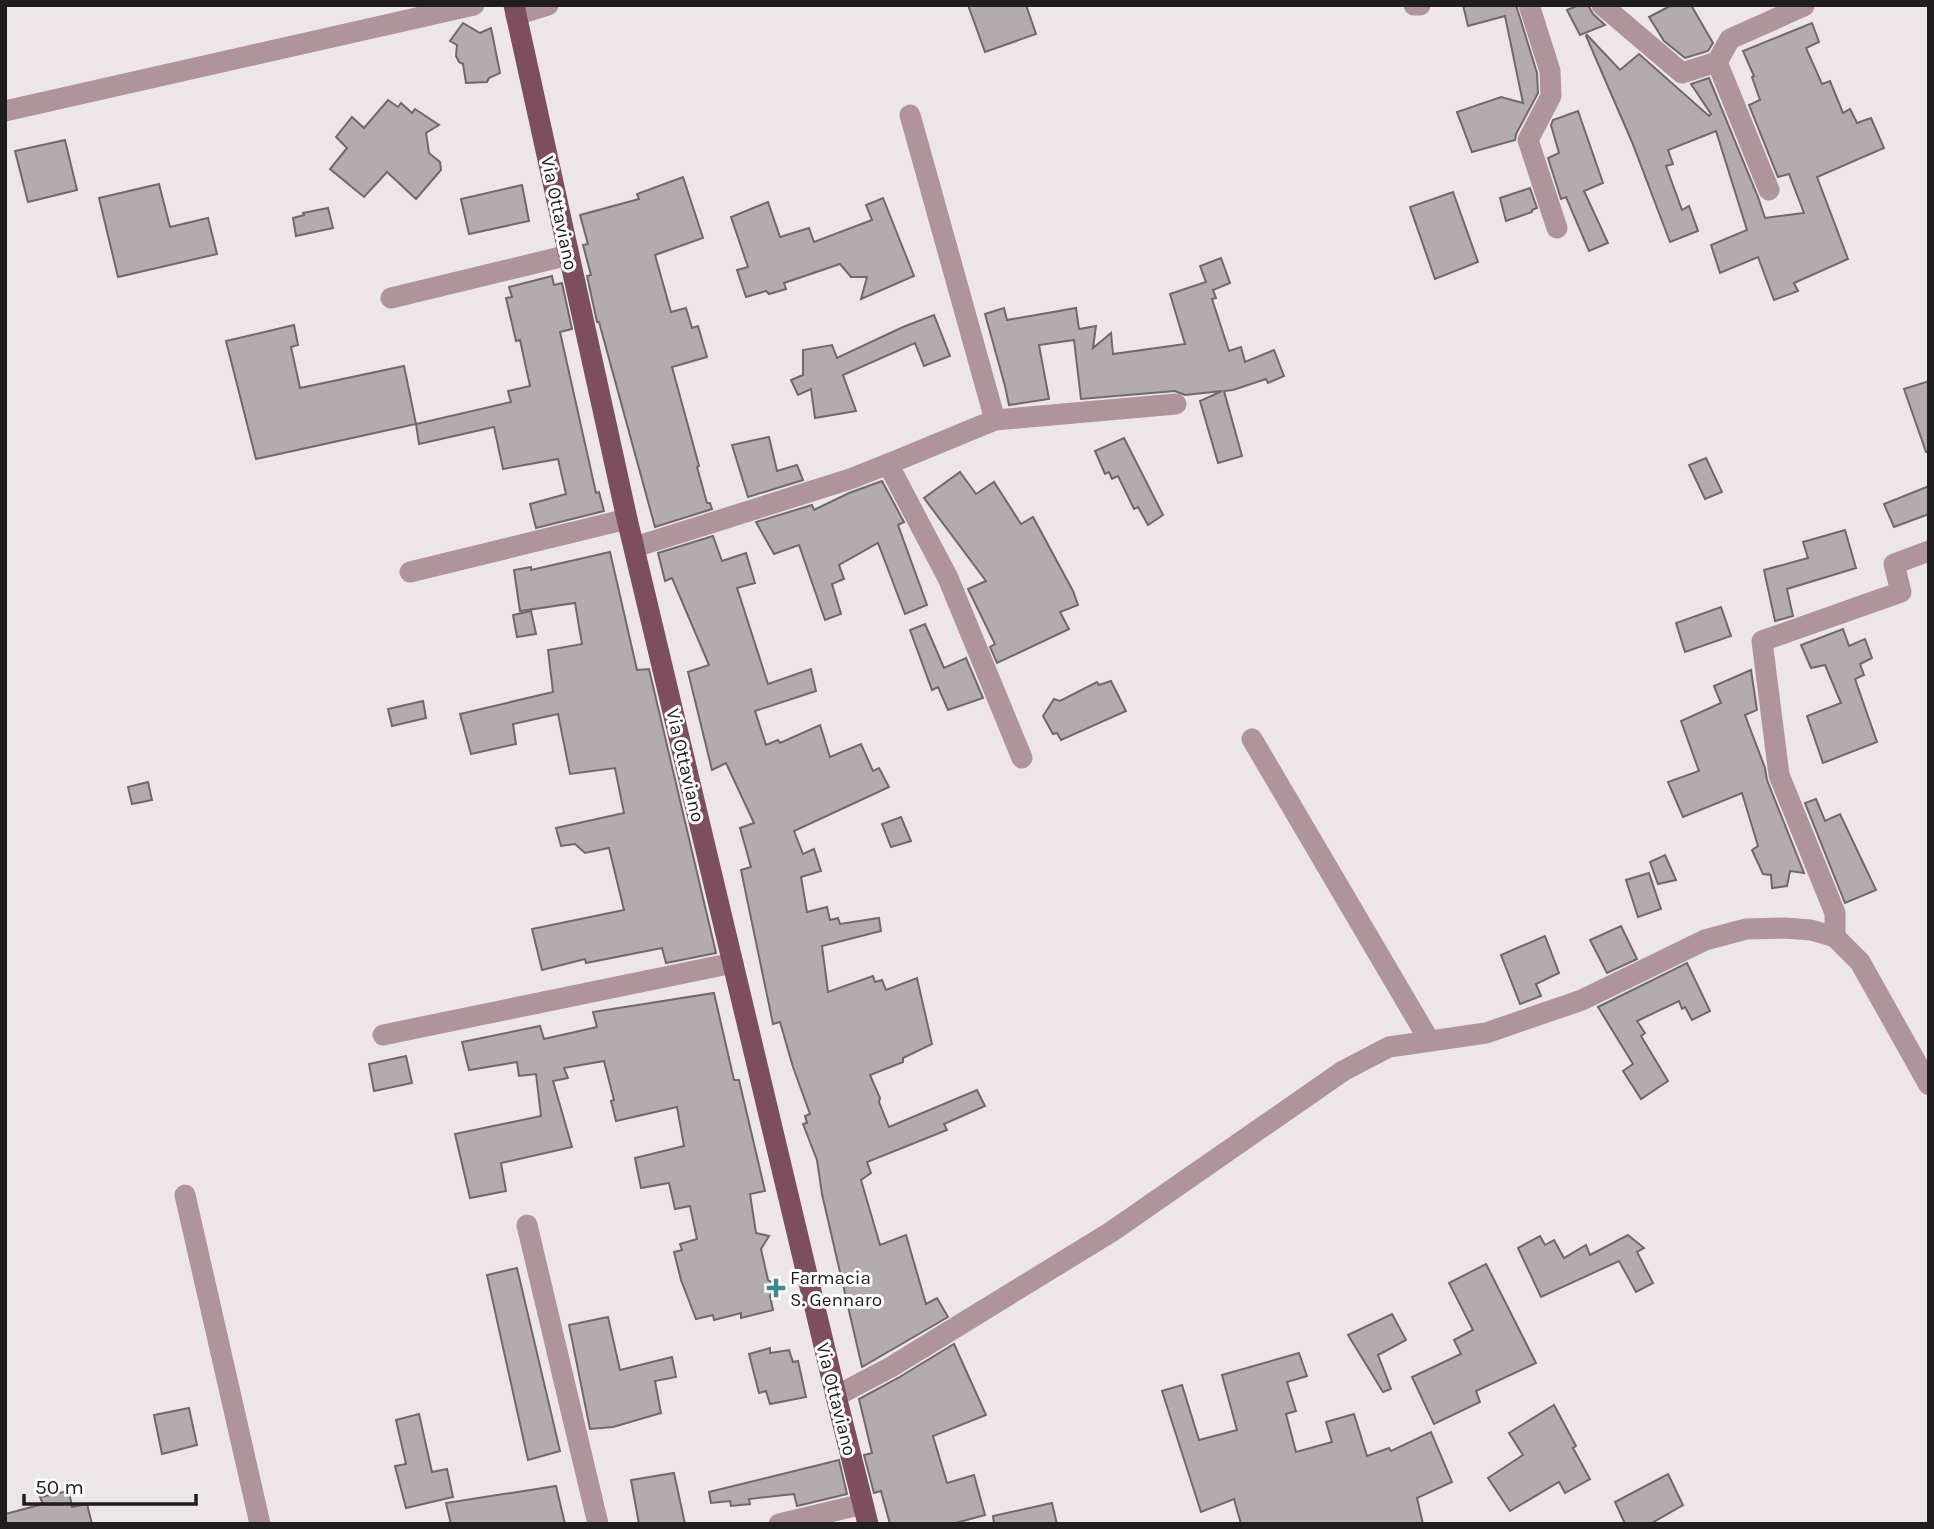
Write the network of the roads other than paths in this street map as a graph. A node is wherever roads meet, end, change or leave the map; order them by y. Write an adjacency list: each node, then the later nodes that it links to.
1 (474, 5): 10 (street)
2 (548, 5): 8 (street)
3 (1414, 5): 4 (street)
4 (1420, 5)
5 (1529, 5): 13 (street)
6 (1602, 5): 9 (street)
7 (1804, 6): 9 (street)
8 (515, 10): 14 (main road, Via Ottaviano)
9 (1717, 62): 12 (street)
10 (5, 111)
11 (909, 115): 17 (street)
12 (1769, 190)
13 (1558, 228)
14 (569, 255): 15 (street); 19 (main road, Via Ottaviano)
15 (391, 298)
16 (1176, 404): 17 (street)
17 (995, 420): 18 (street)
18 (888, 464): 20 (street); 24 (street)
19 (627, 519): 20 (main road, Via Ottaviano); 22 (street)
20 (635, 547): 26 (main road, Via Ottaviano)
21 (1929, 551): 25 (street)
22 (410, 572)
23 (1252, 738): 28 (street)
24 (1022, 758)
25 (1835, 937): 28 (street); 29 (street)
26 (733, 963): 27 (street); 32 (main road, Via Ottaviano)
27 (383, 1035)
28 (1429, 1040): 32 (street)
29 (1929, 1085)
30 (185, 1195): 34 (street)
31 (527, 1225): 35 (street)
32 (836, 1396): 33 (main road, Via Ottaviano)
33 (865, 1514): 36 (street)
34 (260, 1524)
35 (598, 1524)
36 (779, 1524)

